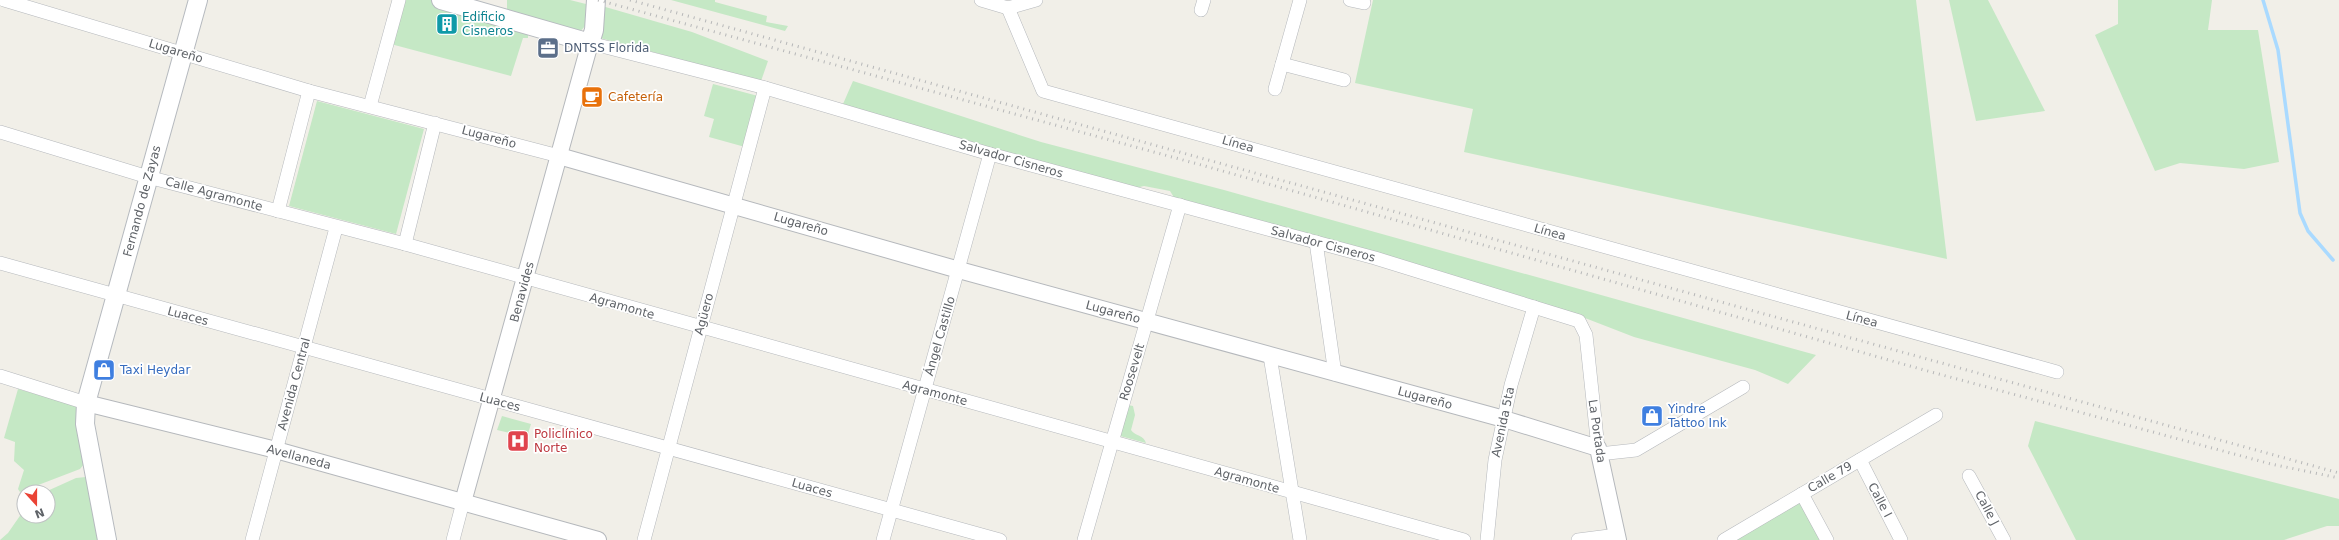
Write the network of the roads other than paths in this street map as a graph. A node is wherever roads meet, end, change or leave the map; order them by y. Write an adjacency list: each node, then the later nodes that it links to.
1 (4, 0): 14 (street, Lugareño)
2 (198, 0): 14 (main road, Fernando de Zayas)
3 (399, 0): 20 (street)
4 (441, 0): 12 (main road, Salvador Cisneros)
5 (596, 0): 13 (main road)
6 (981, 0): 11 (street)
7 (1036, 0): 11 (street)
8 (1300, 0): 15 (street)
9 (1350, 0): 10 (street)
10 (1364, 3)
11 (1009, 4): 42 (street, Línea)
12 (494, 7): 13 (main road, Salvador Cisneros)
13 (590, 43): 17 (street, Salvador Cisneros); 24 (street, Benavides)
14 (184, 53): 19 (street, Lugareño); 25 (main road, Fernando de Zayas)
15 (1282, 64): 16 (street); 18 (street)
16 (1344, 80)
17 (765, 88): 23 (street, Salvador Cisneros); 26 (street, Agüero)
18 (1275, 89)
19 (309, 91): 20 (street, Lugareño); 28 (street)
20 (370, 106): 21 (street, Lugareño)
21 (435, 123): 24 (street, Lugareño); 31 (street)
22 (0, 132): 25 (street, Calle Agramonte)
23 (990, 154): 27 (street, Salvador Cisneros); 33 (street, Ángel Castillo)
24 (559, 156): 26 (street, Lugareño); 34 (street, Benavides)
25 (148, 177): 28 (street, Calle Agramonte); 35 (main road, Fernando de Zayas)
26 (734, 205): 33 (street, Lugareño); 39 (street, Agüero)
27 (1180, 205): 30 (street, Salvador Cisneros); 37 (street, Roosevelt)
28 (278, 212): 29 (street, Calle Agramonte)
29 (336, 228): 31 (street, Calle Agramonte); 40 (street, Avenida Central)
30 (1316, 242): 36 (street, Salvador Cisneros); 43 (street)
31 (405, 244): 34 (street, Agramonte)
32 (0, 263): 35 (street, Luaces)
33 (958, 270): 37 (street, Lugareño); 46 (street, Ángel Castillo)
34 (525, 279): 39 (street, Agramonte); 47 (street, Benavides)
35 (117, 296): 40 (street, Luaces); 48 (main road, Fernando de Zayas)
36 (1534, 307): 38 (street, Salvador Cisneros); 50 (street, Avenida 5ta)
37 (1147, 321): 41 (street, Lugareño); 51 (street, Roosevelt)
38 (1579, 321): 54 (street, La Portada)
39 (701, 328): 46 (street, Agramonte); 52 (street, Agüero)
40 (304, 347): 47 (street, Luaces); 53 (street, Avenida Central)
41 (1270, 356): 43 (street, Lugareño); 57 (street)
42 (2057, 372)
43 (1334, 374): 50 (street, Lugareño)
44 (0, 376): 48 (street, Avellaneda)
45 (1743, 387): 54 (street)
46 (925, 390): 51 (street, Agramonte); 60 (street, Ángel Castillo)
47 (492, 400): 52 (street, Luaces); 59 (street, Benavides)
48 (86, 403): 53 (street, Avellaneda); 62 (main road, Fernando de Zayas)
49 (1936, 415): 55 (street, Calle 79)
50 (1504, 419): 54 (street, Lugareño); 72 (street, Avenida 5ta)
51 (1111, 441): 57 (street, Agramonte); 69 (street, Roosevelt)
52 (669, 448): 60 (street, Luaces); 66 (street, Agüero)
53 (276, 450): 59 (street, Avellaneda); 63 (street, Avenida Central)
54 (1598, 451): 61 (street, La Portada)
55 (1860, 460): 58 (street, Calle 79); 76 (street, Calle I)
56 (1969, 476): 77 (street, Calle J)
57 (1291, 492): 70 (street); 71 (street, Agramonte)
58 (1802, 494): 74 (street, Calle 79); 75 (street)
59 (463, 502): 64 (street, Benavides); 65 (street, Avellaneda)
60 (892, 510): 67 (street, Ángel Castillo); 68 (street, Luaces)
61 (1618, 537): 73 (street)
62 (107, 540)
63 (252, 540)
64 (453, 540)
65 (598, 540)
66 (644, 540)
67 (883, 540)
68 (1000, 540)
69 (1084, 540)
70 (1300, 540)
71 (1464, 540)
72 (1487, 540)
73 (1578, 540)
74 (1724, 540)
75 (1827, 540)
76 (1901, 540)
77 (2004, 540)

